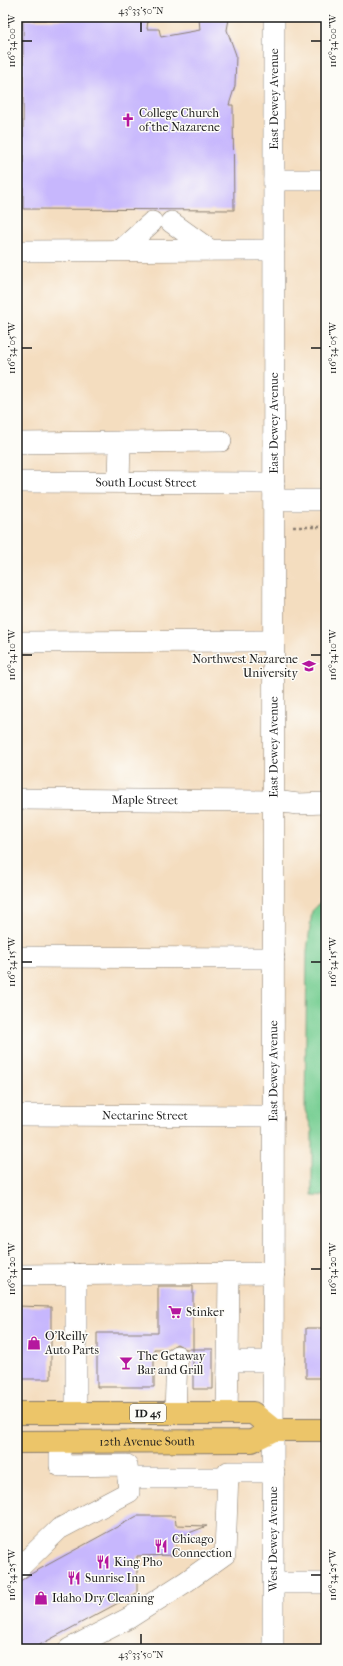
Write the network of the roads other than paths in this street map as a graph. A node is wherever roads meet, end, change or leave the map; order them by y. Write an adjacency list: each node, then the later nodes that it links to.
1 (274, 17): 2 (street, East Dewey Avenue)
2 (274, 180): 3 (street); 7 (street, East Dewey Avenue)
3 (326, 180)
4 (17, 250): 5 (street)
5 (121, 250): 6 (street); 6 (street)
6 (210, 250): 7 (street)
7 (274, 250): 13 (street, East Dewey Avenue)
8 (221, 441): 9 (street)
9 (120, 442): 10 (street); 12 (street)
10 (18, 443)
11 (17, 482): 12 (street, South Locust Street)
12 (119, 482): 13 (street, South Locust Street)
13 (274, 491): 14 (street, South Locust Street); 15 (street, East Dewey Avenue)
14 (326, 500)
15 (274, 641): 16 (street); 18 (street, East Dewey Avenue)
16 (17, 642)
17 (17, 799): 18 (street, Maple Street)
18 (274, 800): 19 (street, Maple Street); 21 (street, East Dewey Avenue)
19 (326, 803)
20 (17, 957): 21 (street)
21 (274, 958): 23 (street, East Dewey Avenue)
22 (17, 1115): 23 (street, Nectarine Street)
23 (274, 1116): 24 (street, East Dewey Avenue)
24 (274, 1273): 26 (street); 30 (street, East Dewey Avenue)
25 (76, 1274): 26 (street); 27 (street); 32 (street)
26 (229, 1274): 29 (street)
27 (17, 1275)
28 (177, 1356): 33 (street)
29 (228, 1361): 30 (street); 34 (street)
30 (274, 1361): 36 (street, East Dewey Avenue)
31 (17, 1413): 32 (main road, ID 45)
32 (76, 1413): 33 (main road, ID 45); 35 (main road)
33 (174, 1413): 34 (main road, ID 45)
34 (227, 1413): 36 (main road, ID 45)
35 (17, 1428)
36 (274, 1430): 37 (main road, 12th Avenue South); 39 (main road, 12th Avenue South); 40 (street, West Dewey Avenue)
37 (326, 1430)
38 (17, 1442): 39 (main road, 12th Avenue South)
39 (60, 1443): 41 (street)
40 (274, 1472): 42 (street); 44 (street, West Dewey Avenue)
41 (128, 1478): 42 (street); 43 (street)
42 (228, 1478): 46 (street)
43 (17, 1570)
44 (274, 1583): 45 (street); 47 (street, West Dewey Avenue)
45 (326, 1583)
46 (69, 1649)
47 (273, 1649)

